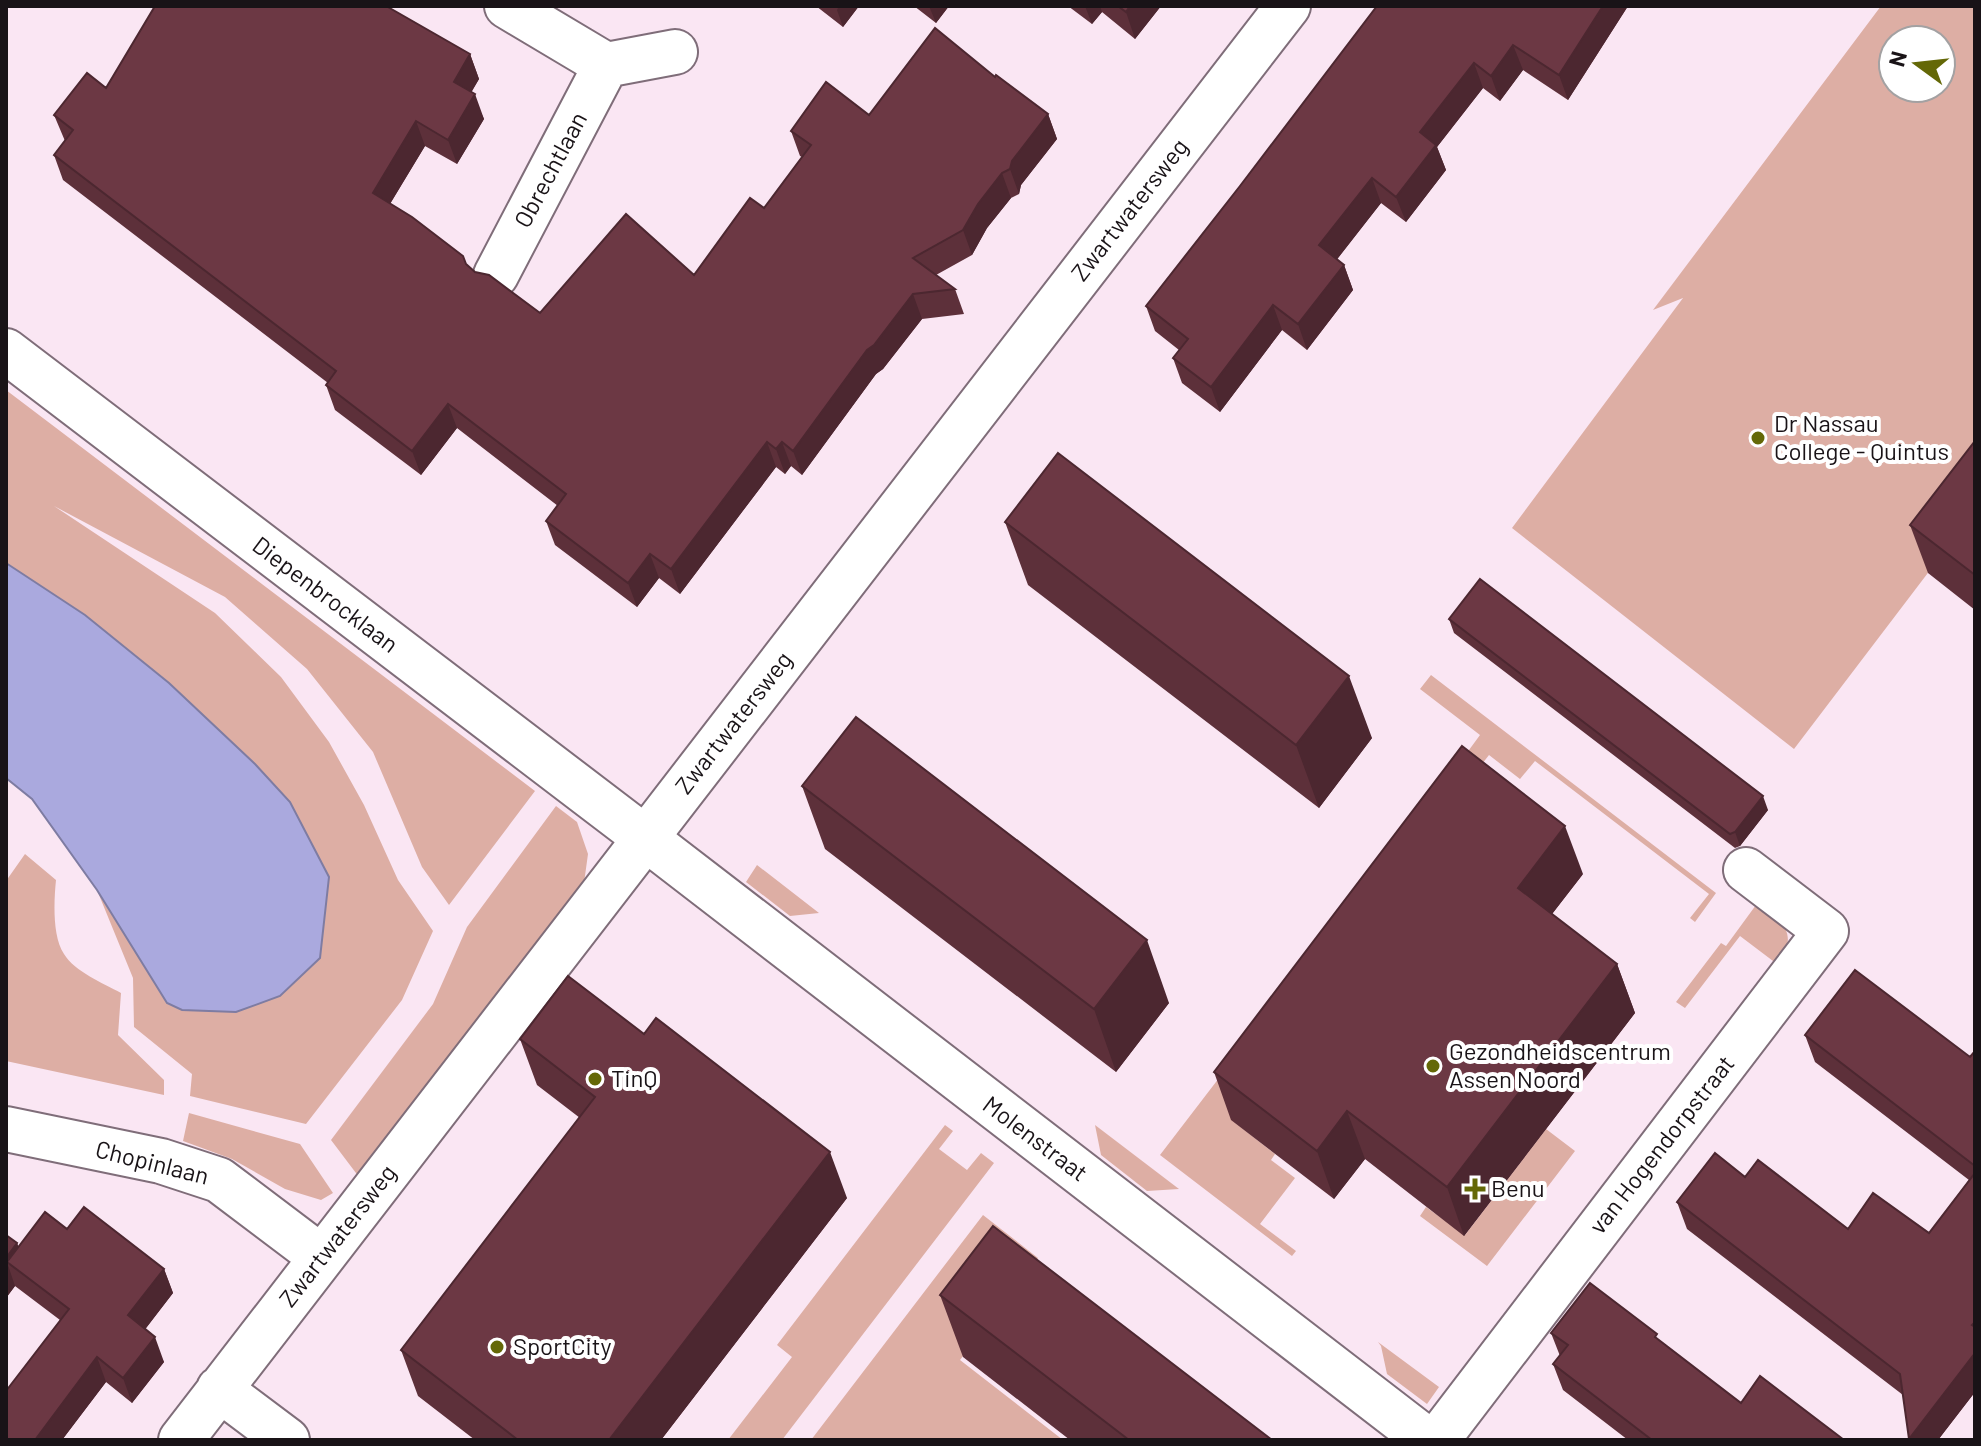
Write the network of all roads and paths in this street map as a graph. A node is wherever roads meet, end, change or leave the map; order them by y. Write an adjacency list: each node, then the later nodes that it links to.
1 (507, 6): 4 (street)
2 (1288, 6): 7 (street, Zwartwatersweg)
3 (675, 52): 4 (street)
4 (606, 65): 5 (street, Obrechtlaan)
5 (496, 275)
6 (6, 351): 7 (street, Diepenbrocklaan)
7 (644, 837): 10 (street, Zwartwatersweg); 14 (street, Molenstraat)
8 (1746, 870): 15 (street, van Hogendorpstraat)
9 (6, 1129): 10 (street, Chopinlaan)
10 (321, 1257): 11 (street, Zwartwatersweg)
11 (219, 1389): 12 (street, Zwartwatersweg); 13 (street)
12 (181, 1440)
13 (287, 1440)
14 (1427, 1440)
15 (1437, 1440)

